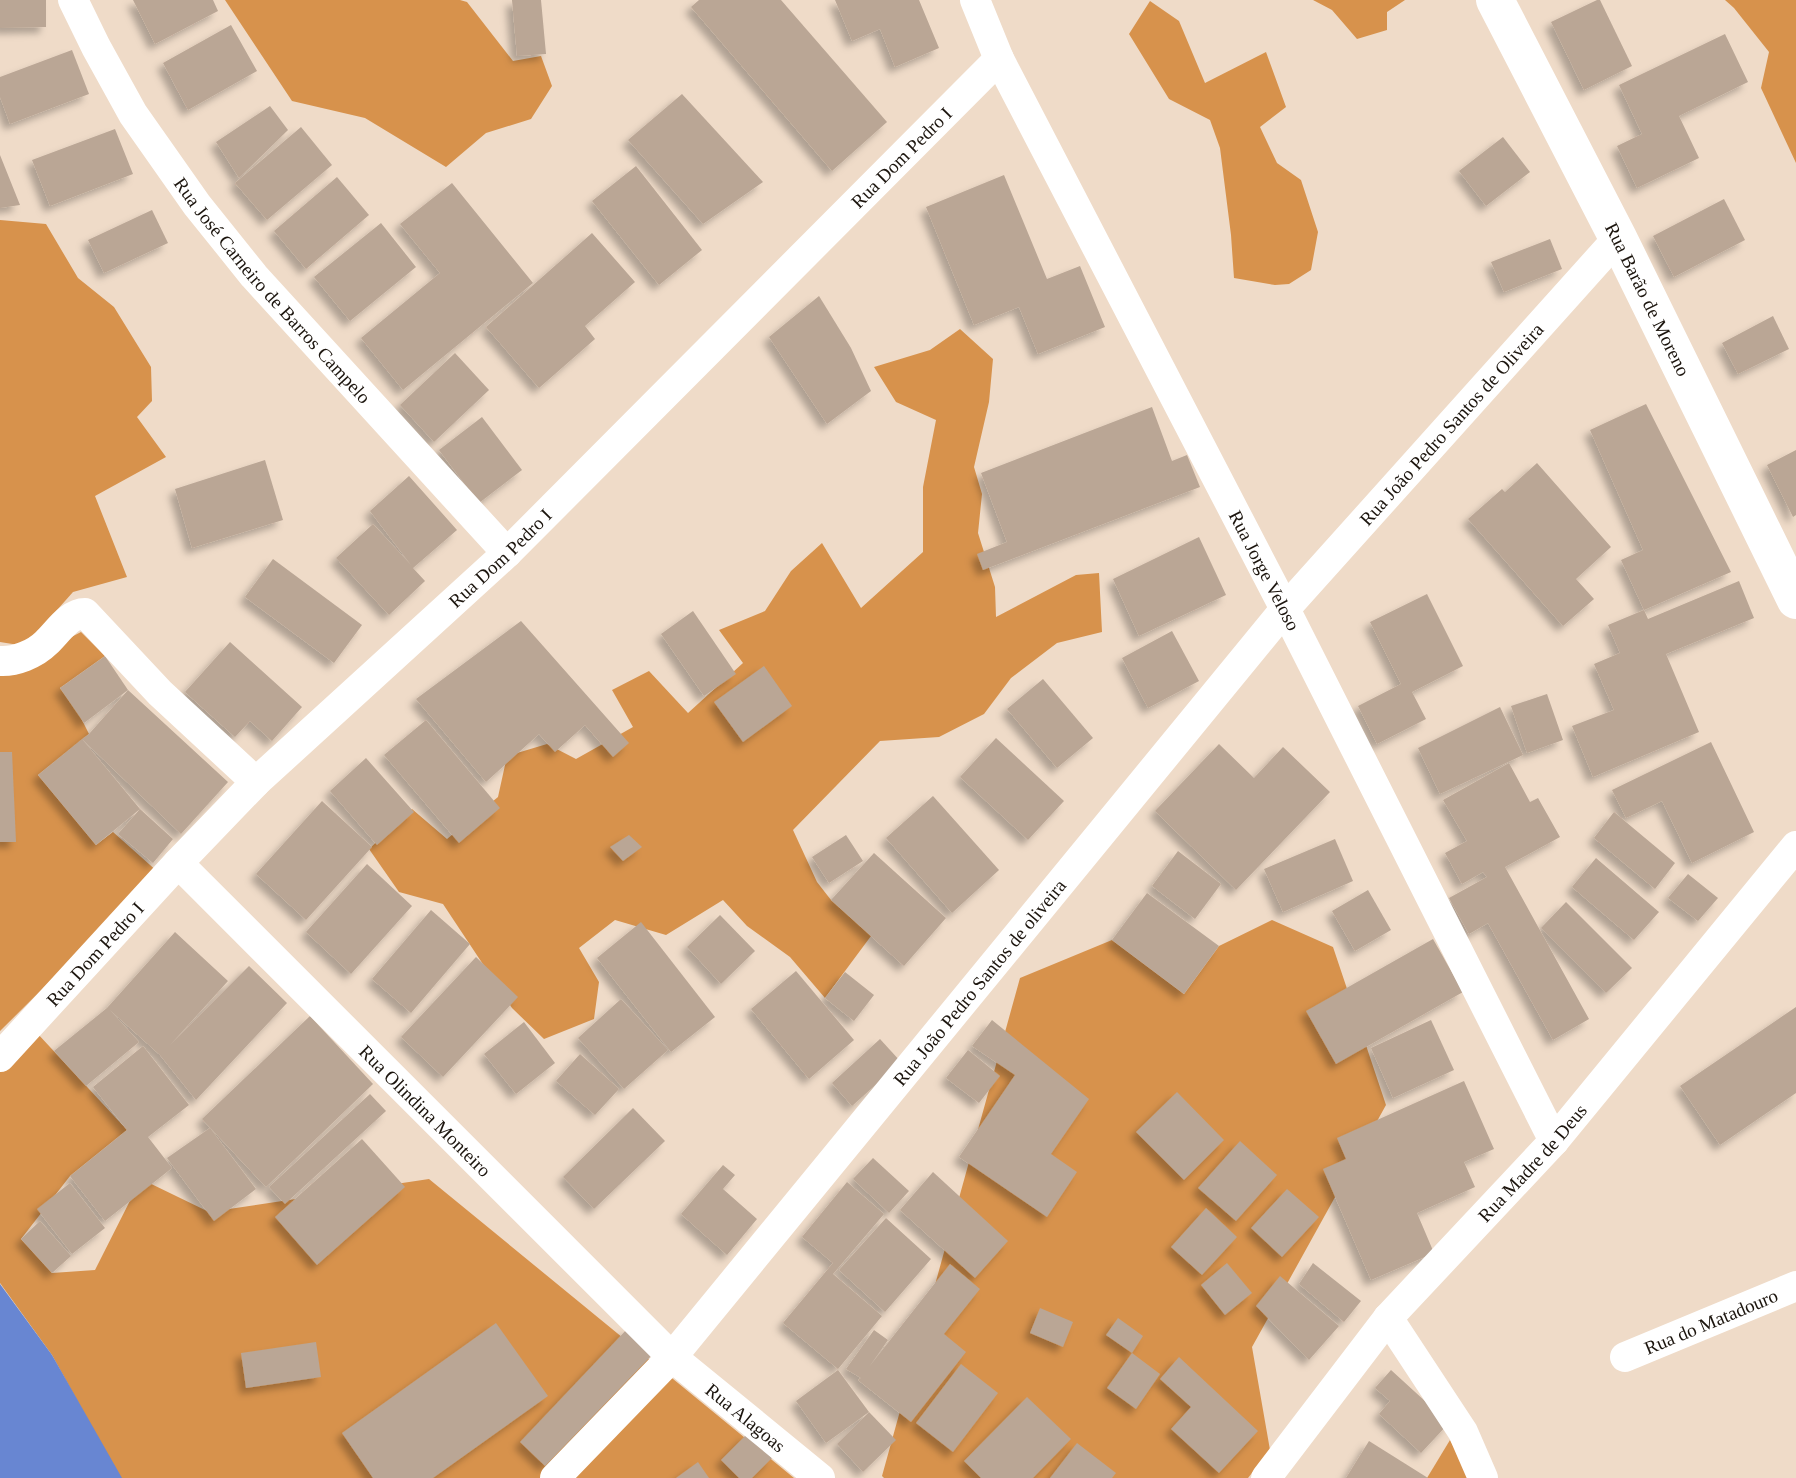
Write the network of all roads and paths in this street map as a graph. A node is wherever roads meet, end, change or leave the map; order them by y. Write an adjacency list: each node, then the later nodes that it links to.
1 (73, 0): 6 (street, Rua José Carneiro de Barros Campelo)
2 (975, 0): 4 (street, Rua Jorge Veloso)
3 (1495, 0): 5 (street, Rua Barão de Moreno)
4 (999, 59): 6 (street, Rua Dom Pedro I); 9 (street, Rua Jorge Veloso)
5 (1618, 238): 7 (street, Rua Barão de Moreno); 9 (street, Rua João Pedro Santos de Oliveira)
6 (507, 553): 11 (street, Rua Dom Pedro I)
7 (1786, 556): 8 (street, Rua Barão de Moreno)
8 (1796, 600)
9 (1285, 609): 15 (street, Rua Jorge Veloso); 18 (street, Rua João Pedro Santos de oliveira)
10 (0, 661): 11 (street)
11 (256, 782): 13 (street, Rua Dom Pedro I)
12 (1796, 846): 15 (street, Rua Madre de Deus)
13 (178, 863): 14 (street, Rua Dom Pedro I); 18 (street, Rua Olindina Monteiro)
14 (0, 1057)
15 (1554, 1141): 17 (street, Rua Madre de Deus)
16 (1796, 1286): 19 (street, Rua do Matadouro)
17 (1388, 1318): 22 (street, Rua Madre de Deus); 23 (street)
18 (672, 1357): 20 (street, Rua João Pedro Santos de oliveira); 21 (street, Rua Alagoas)
19 (1625, 1357)
20 (555, 1478)
21 (820, 1478)
22 (1266, 1478)
23 (1483, 1478)

